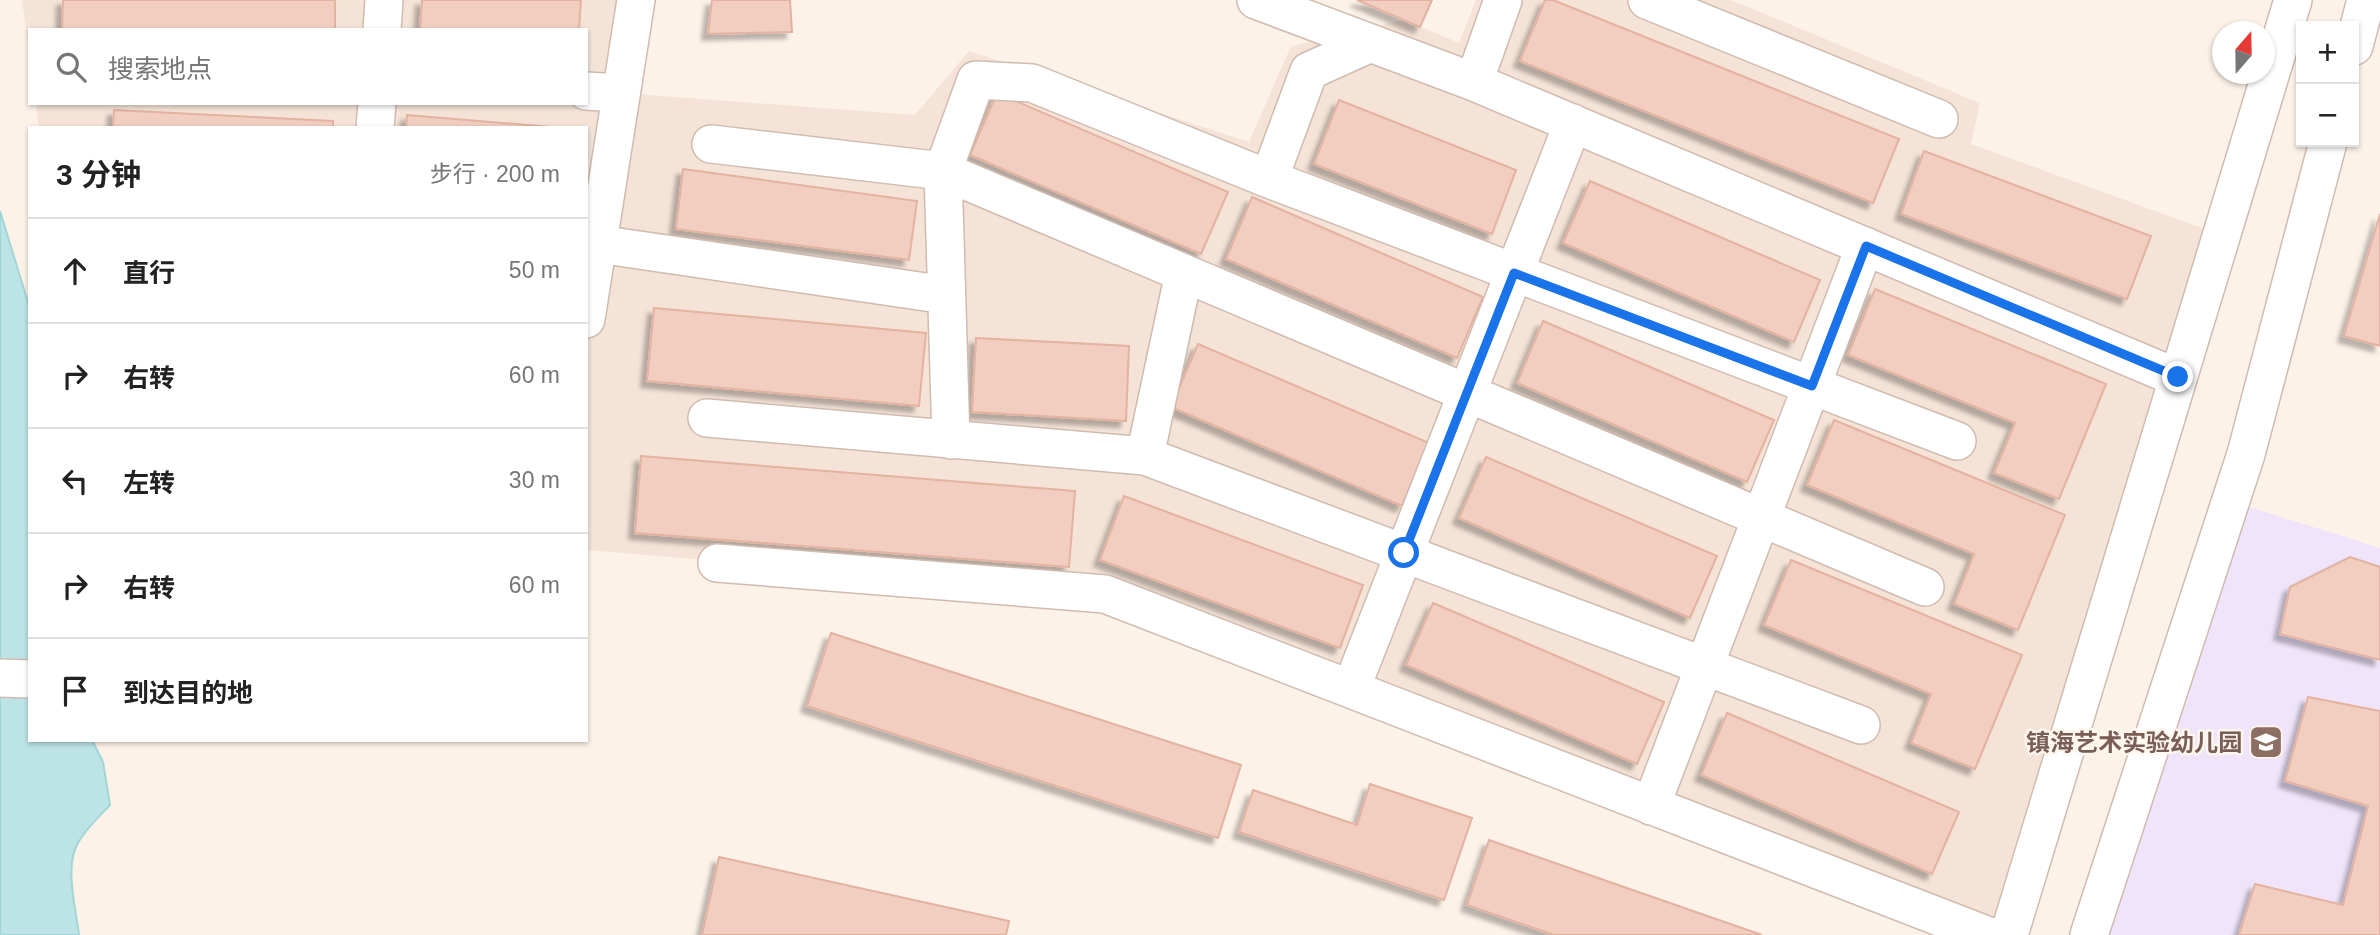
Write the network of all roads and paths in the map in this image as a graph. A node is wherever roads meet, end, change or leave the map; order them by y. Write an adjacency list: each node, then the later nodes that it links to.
1 (384, 0): 9 (street)
2 (636, 0): 12 (street)
3 (1256, 0): 10 (street)
4 (1503, 0): 11 (street)
5 (1647, 0): 14 (street)
6 (2292, 0): 27 (street)
7 (2366, 0): 8 (street)
8 (2359, 27)
9 (382, 28)
10 (1371, 43): 11 (street); 20 (street)
11 (1474, 82): 15 (street)
12 (604, 92): 21 (street)
13 (377, 105): 16 (street)
14 (1939, 119)
15 (1573, 123): 22 (street); 24 (street)
16 (375, 126)
17 (711, 144): 19 (street)
18 (2327, 147): 46 (street)
19 (943, 171): 20 (street); 23 (street); 25 (street)
20 (1269, 179): 24 (street)
21 (598, 244): 25 (street); 26 (street)
22 (1866, 246): 27 (street); 28 (street)
23 (1184, 273): 29 (street); 33 (street)
24 (1514, 273): 28 (street); 29 (street)
25 (946, 295): 31 (street)
26 (588, 306)
27 (2178, 377): 45 (street)
28 (1812, 386): 32 (street); 34 (street)
29 (1467, 393): 34 (street); 35 (street)
30 (707, 418): 31 (street)
31 (951, 440): 33 (street)
32 (1957, 441)
33 (1145, 456): 35 (street)
34 (1761, 517): 37 (street); 38 (street)
35 (1404, 553): 38 (street); 41 (street)
36 (717, 563): 41 (street)
37 (1925, 587)
38 (1704, 666): 42 (street); 43 (street)
39 (0, 678): 40 (street)
40 (28, 679)
41 (1351, 689): 43 (street)
42 (1861, 725)
43 (1651, 806): 44 (street)
44 (1986, 935)
45 (2009, 935)
46 (2089, 935)

